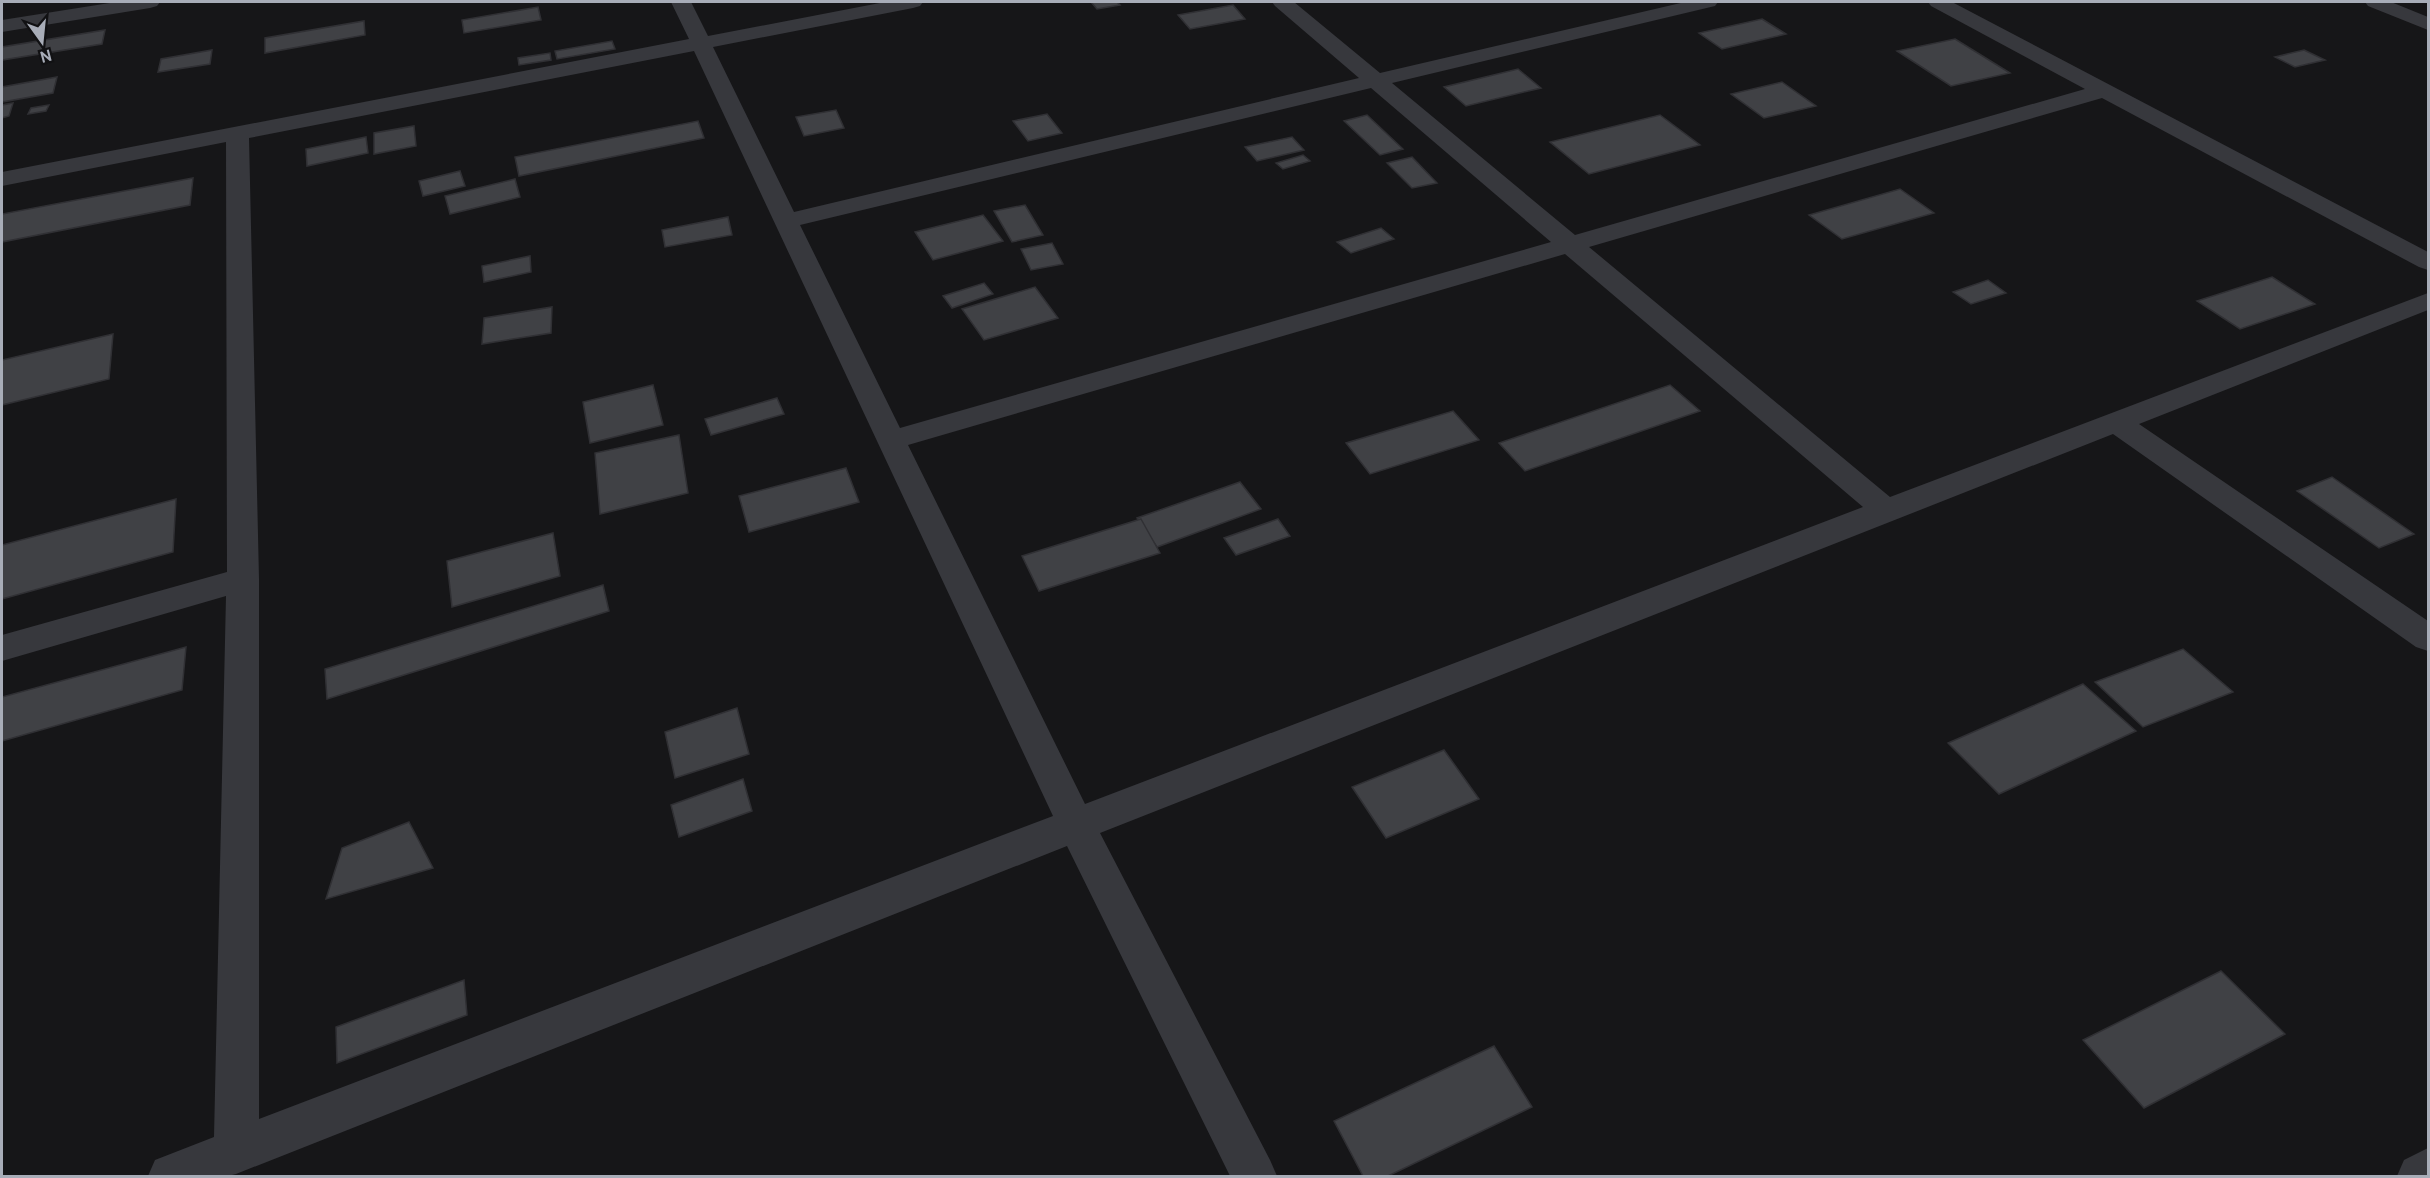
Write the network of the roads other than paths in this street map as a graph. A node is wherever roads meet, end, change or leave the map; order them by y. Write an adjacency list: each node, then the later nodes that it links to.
1 (150, 2): 9 (street)
2 (681, 2): 10 (street)
3 (913, 2): 10 (street)
4 (1282, 2): 11 (street)
5 (1708, 2): 11 (street)
6 (1938, 2): 12 (street)
7 (2375, 2): 8 (street)
8 (2428, 24)
9 (2, 26)
10 (700, 43): 13 (street); 15 (street)
11 (1376, 80): 15 (street); 16 (street)
12 (2105, 90): 16 (street); 17 (street)
13 (237, 133): 14 (street); 22 (street)
14 (2, 179)
15 (786, 221): 20 (street)
16 (1570, 244): 20 (street); 21 (street)
17 (2428, 262)
18 (2428, 301): 19 (street)
19 (2116, 422): 21 (street); 23 (street)
20 (891, 440): 25 (street)
21 (1887, 511): 25 (street)
22 (243, 579): 24 (street); 26 (street)
23 (2428, 638)
24 (2, 648)
25 (1076, 825): 26 (street); 29 (street)
26 (236, 1151): 28 (street)
27 (2428, 1171): 30 (street)
28 (171, 1176)
29 (1254, 1176)
30 (2420, 1176)

